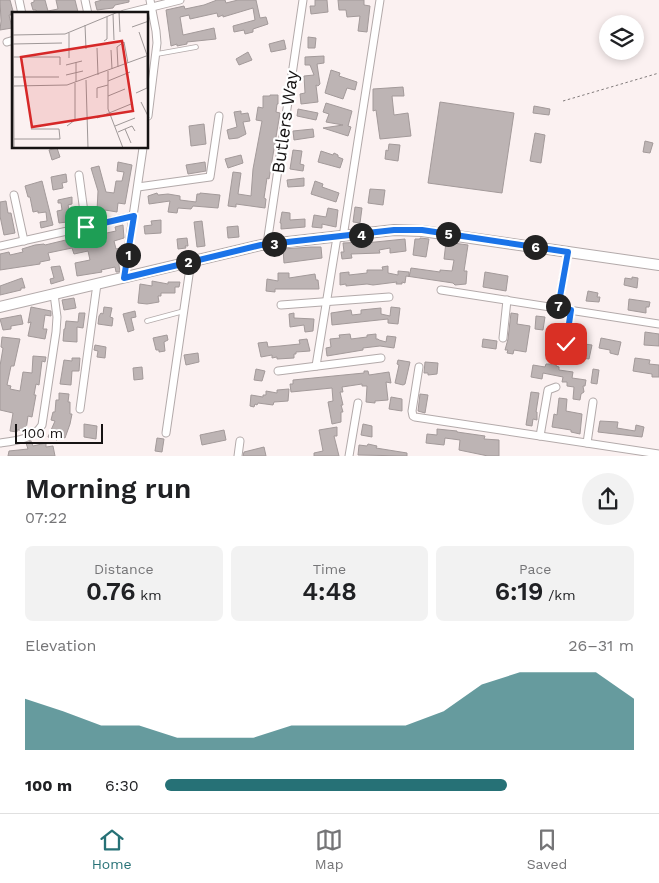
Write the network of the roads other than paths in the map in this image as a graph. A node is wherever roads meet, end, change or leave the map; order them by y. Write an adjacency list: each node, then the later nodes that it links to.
1 (180, 0): 4 (street)
2 (303, 0): 18 (street, Butlers Way)
3 (380, 0): 16 (street)
4 (151, 3): 5 (street); 7 (street)
5 (129, 12)
6 (196, 47): 7 (lane)
7 (156, 54): 8 (street)
8 (149, 108)
9 (219, 116): 12 (street)
10 (143, 149): 12 (street)
11 (79, 175): 15 (street)
12 (138, 187): 14 (street)
13 (14, 196): 17 (street)
14 (134, 216): 15 (street); 23 (street)
15 (86, 227): 17 (street)
16 (340, 237): 18 (street); 20 (street); 29 (street)
17 (24, 241): 19 (street)
18 (267, 244): 21 (street)
19 (0, 246)
20 (568, 252): 22 (street); 32 (street)
21 (191, 261): 23 (street); 34 (street)
22 (659, 265)
23 (124, 278): 24 (street)
24 (97, 284): 26 (street); 46 (street)
25 (441, 290): 28 (street)
26 (54, 294): 31 (street); 50 (street)
27 (390, 297): 29 (street)
28 (507, 300): 32 (street); 37 (street)
29 (326, 302): 30 (street); 40 (street)
30 (281, 305)
31 (0, 307)
32 (558, 308): 33 (street)
33 (571, 310): 36 (street); 38 (street)
34 (184, 312): 35 (lane); 47 (street)
35 (147, 321)
36 (659, 324)
37 (503, 338)
38 (566, 344)
39 (381, 358): 40 (street)
40 (316, 366): 42 (street)
41 (419, 367): 48 (street)
42 (278, 371)
43 (556, 387): 48 (street)
44 (593, 402): 51 (street)
45 (358, 403): 54 (street)
46 (80, 409)
47 (166, 433)
48 (540, 436): 51 (street)
49 (240, 441): 53 (street)
50 (0, 443)
51 (587, 443): 52 (street)
52 (659, 454)
53 (238, 456)
54 (349, 456)

